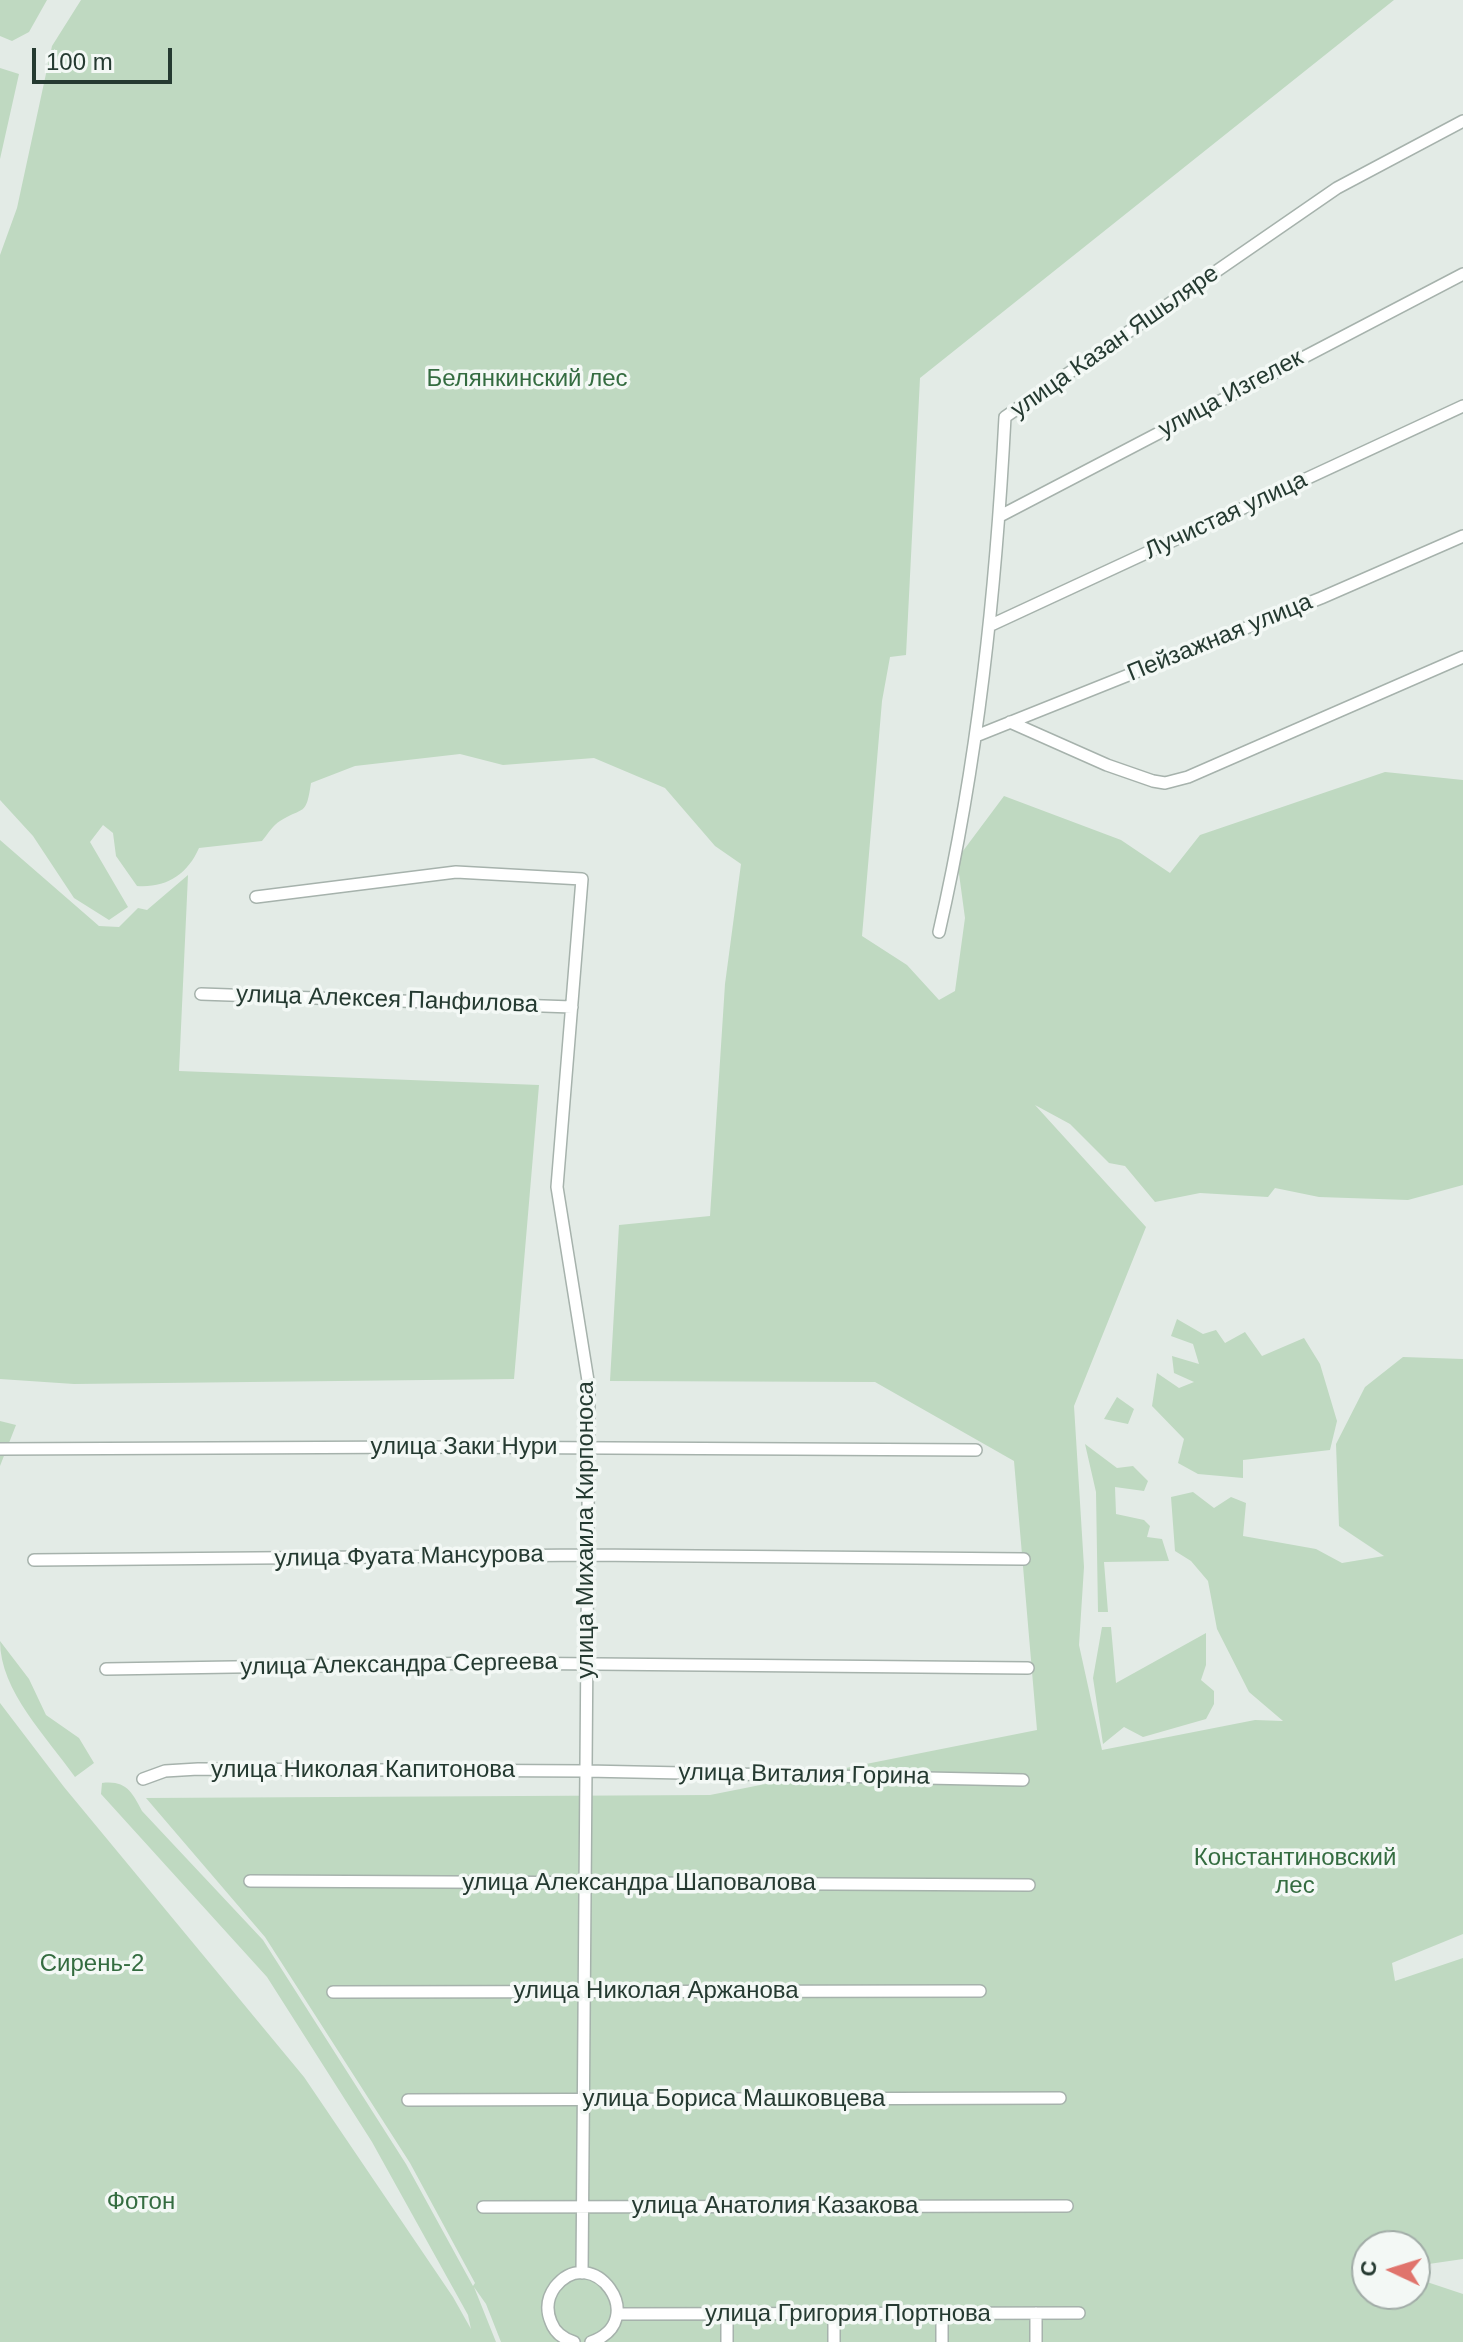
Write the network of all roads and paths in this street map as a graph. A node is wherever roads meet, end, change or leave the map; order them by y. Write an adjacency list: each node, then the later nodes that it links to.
1 (1463, 121): 4 (street, улица Казан Яшьляре)
2 (1463, 274): 4 (street, улица Изгелек)
3 (1463, 406): 6 (street, Лучистая улица)
4 (1000, 516): 6 (street, улица Казан Яшьляре)
5 (1463, 536): 8 (street, Пейзажная улица)
6 (989, 626): 9 (street, улица Казан Яшьляре)
7 (1463, 657): 8 (street)
8 (1010, 722): 9 (street, Пейзажная улица)
9 (976, 736): 11 (street, улица Казан Яшьляре)
10 (256, 897): 13 (street, улица Михаила Кирпоноса)
11 (939, 932)
12 (201, 994): 13 (street, улица Алексея Панфилова)
13 (572, 1007): 14 (street, улица Михаила Кирпоноса)
14 (589, 1448): 15 (street, улица Заки Нури); 16 (street, улица Заки Нури); 17 (street, улица Михаила Кирпоноса)
15 (0, 1449)
16 (976, 1450)
17 (588, 1555): 18 (street, улица Фуата Мансурова); 19 (street, улица Фуата Мансурова); 20 (street, улица Михаила Кирпоноса)
18 (1024, 1559)
19 (34, 1560)
20 (587, 1663): 21 (street, улица Александра Сергеева); 22 (street, улица Александра Сергеева); 23 (street, улица Михаила Кирпоноса)
21 (1028, 1668)
22 (106, 1669)
23 (586, 1771): 24 (street, улица Николая Капитонова); 25 (street, улица Виталия Горина); 27 (street, улица Михаила Кирпоноса)
24 (143, 1779)
25 (1023, 1780)
26 (250, 1881): 27 (street, улица Александра Шаповалова)
27 (585, 1883): 28 (street, улица Александра Шаповалова); 29 (street, улица Михаила Кирпоноса)
28 (1029, 1885)
29 (584, 1991): 30 (street, улица Николая Аржанова); 31 (street, улица Николая Аржанова); 33 (street, улица Михаила Кирпоноса)
30 (980, 1991)
31 (333, 1992)
32 (1060, 2098): 33 (street, улица Бориса Машковцева)
33 (583, 2099): 34 (street, улица Бориса Машковцева); 35 (street, улица Михаила Кирпоноса)
34 (408, 2100)
35 (582, 2206): 36 (street, улица Анатолия Казакова); 37 (street, улица Анатолия Казакова); 38 (street, улица Михаила Кирпоноса)
36 (1067, 2206)
37 (483, 2207)
38 (582, 2273): 41 (street); 46 (street)
39 (1036, 2313): 40 (street, улица Григория Портнова); 44 (street, улица Григория Портнова); 50 (street)
40 (1079, 2313)
41 (617, 2314): 42 (street, улица Григория Портнова); 45 (street)
42 (727, 2314): 43 (street, улица Григория Портнова); 47 (street)
43 (834, 2314): 44 (street, улица Григория Портнова); 48 (street)
44 (942, 2314): 49 (street)
45 (597, 2341)
46 (574, 2342)
47 (727, 2342)
48 (834, 2342)
49 (942, 2342)
50 (1036, 2342)

